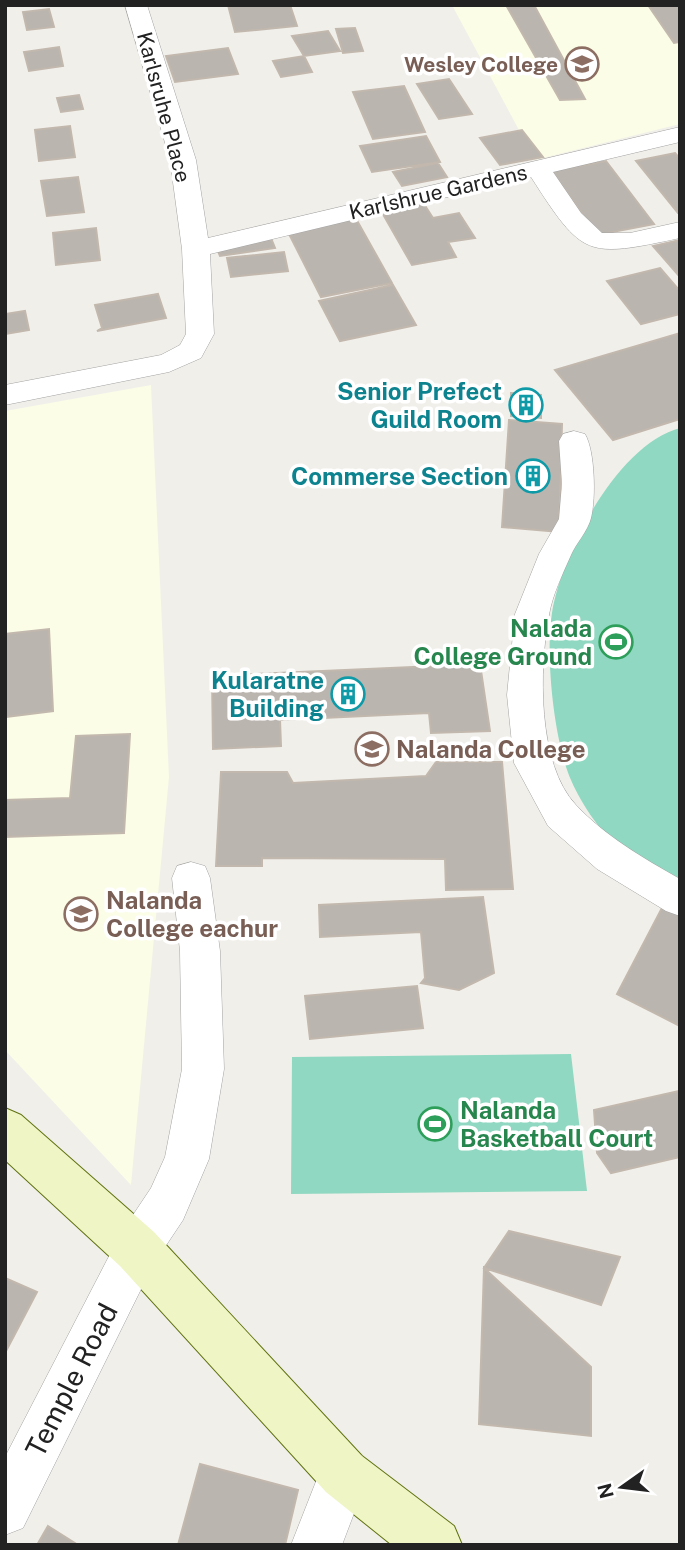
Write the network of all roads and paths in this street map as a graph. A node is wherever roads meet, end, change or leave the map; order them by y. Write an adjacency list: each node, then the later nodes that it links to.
1 (136, 5): 5 (street, Karlsruhe Place)
2 (680, 134): 3 (street, Karlshrue Gardens)
3 (538, 168): 4 (street); 5 (street, Karlshrue Gardens)
4 (680, 230)
5 (196, 249): 6 (street, Karlsruhe Place)
6 (5, 395)
7 (574, 441): 9 (street)
8 (191, 878): 11 (street, Temple Road)
9 (680, 899)
10 (5, 1130): 11 (main road)
11 (137, 1249): 12 (main road); 13 (street, Temple Road)
12 (344, 1474): 14 (street); 15 (main road)
13 (5, 1510)
14 (316, 1545)
15 (435, 1545)

